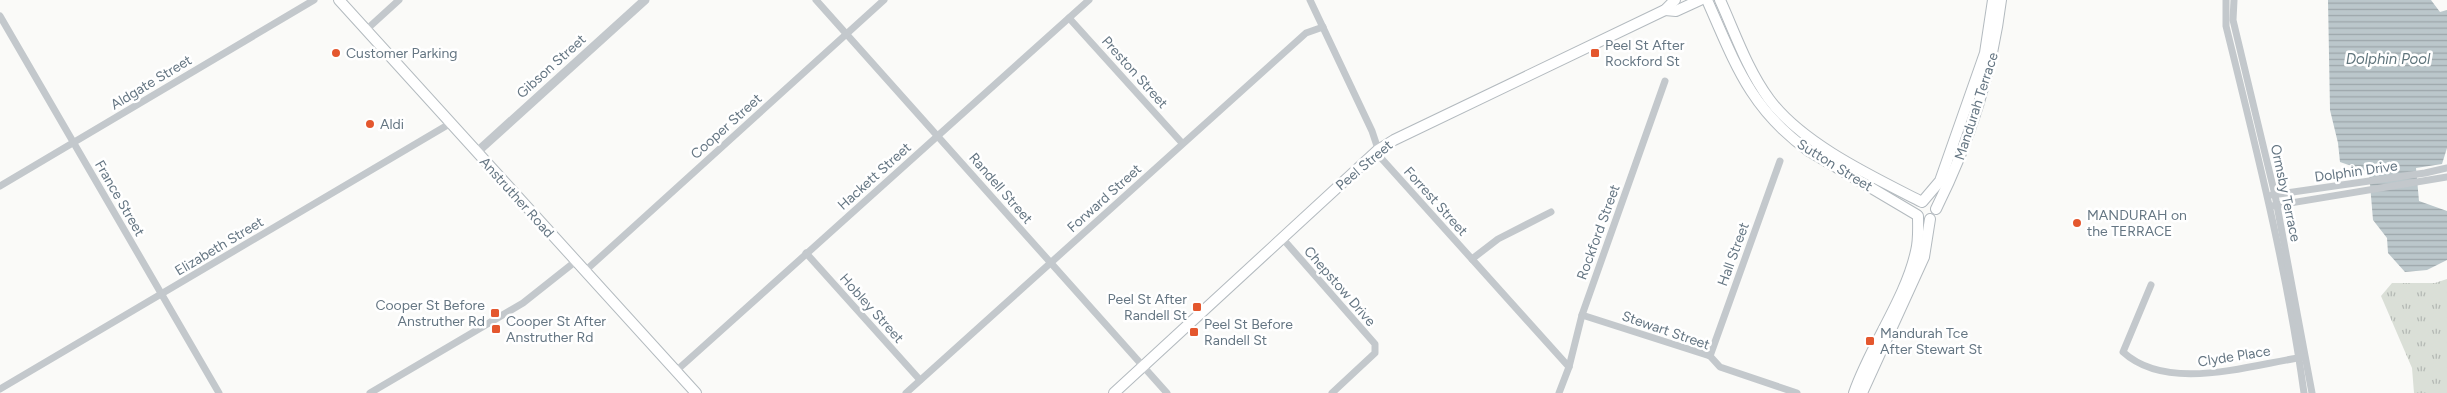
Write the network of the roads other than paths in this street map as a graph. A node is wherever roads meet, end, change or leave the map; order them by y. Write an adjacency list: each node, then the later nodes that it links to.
1 (314, 0): 28 (street, Aldgate Street)
2 (339, 0): 21 (main road, Anstruther Road)
3 (399, 0): 21 (street)
4 (645, 0): 31 (street, Gibson Street)
5 (816, 0): 22 (street, Randell Street)
6 (884, 0): 22 (street, Cooper Street)
7 (1088, 0): 19 (street, Hackett Street)
8 (1310, 0): 20 (street, Forrest Street)
9 (1675, 0): 17 (main road, Peel Street)
10 (1700, 0): 17 (main road, Peel Street)
11 (1707, 0): 24 (main road, Sutton Street)
12 (1720, 0): 23 (main road, Sutton Street)
13 (1993, 0): 37 (main road, Mandurah Terrace)
14 (2002, 0): 39 (main road, Mandurah Terrace)
15 (2226, 0): 36 (street, Ormsby Terrace)
16 (2234, 0): 36 (street, Ormsby Terrace)
17 (1665, 10): 30 (main road, Peel Street)
18 (0, 16): 28 (street, France Street)
19 (1069, 18): 27 (street, Hackett Street); 29 (street, Preston Street)
20 (1323, 27): 29 (street, Forward Street); 30 (street, Forrest Street)
21 (366, 30): 26 (main road, Anstruther Road)
22 (846, 34): 27 (street, Randell Street); 48 (street, Cooper Street)
23 (1747, 60): 24 (main road); 37 (main road, Sutton Street)
24 (1736, 66): 41 (main road, Sutton Street)
25 (1665, 81): 51 (street, Rockford Street)
26 (451, 123): 31 (main road, Anstruther Road); 50 (street, Elizabeth Street)
27 (938, 136): 44 (street, Hackett Street); 47 (street, Randell Street)
28 (73, 142): 35 (street, Aldgate Street); 50 (street, France Street)
29 (1182, 143): 47 (street, Forward Street)
30 (1378, 150): 43 (main road, Peel Street); 45 (street, Forrest Street)
31 (477, 152): 46 (main road, Anstruther Road)
32 (1780, 161): 52 (street, Hall Street)
33 (2443, 169): 36 (street, Dolphin Drive)
34 (2443, 178): 38 (street, Dolphin Drive)
35 (0, 186)
36 (2271, 196): 38 (street, Ormsby Terrace)
37 (1923, 202): 39 (main road); 41 (main road)
38 (2273, 206): 53 (street, Ormsby Terrace)
39 (1936, 209): 42 (main road)
40 (1551, 212): 45 (street)
41 (1918, 215): 42 (main road); 68 (main road)
42 (1930, 219): 69 (main road)
43 (1283, 239): 54 (main road, Peel Street); 65 (street, Chepstow Drive)
44 (806, 254): 56 (street, Hackett Street); 57 (street, Hobley Street)
45 (1472, 259): 55 (street, Forrest Street)
46 (576, 262): 48 (main road, Anstruther Road); 60 (street)
47 (1050, 263): 54 (street, Randell Street); 57 (street, Forward Street)
48 (585, 271): 56 (main road, Anstruther Road)
49 (2151, 285): 53 (street, Clyde Place)
50 (162, 294): 58 (street, Elizabeth Street); 59 (street, France Street)
51 (1582, 315): 52 (street, Stewart Street); 55 (street, Rockford Street)
52 (1710, 356): 67 (street, Stewart Street)
53 (2303, 357): 70 (street, Ormsby Terrace); 71 (street, Ormsby Terrace)
54 (1143, 366): 63 (main road, Peel Street); 64 (street, Randell Street)
55 (1570, 367): 66 (street, Rockford Street)
56 (676, 371): 61 (main road, Anstruther Road)
57 (920, 380): 62 (street, Forward Street)
58 (0, 390)
59 (219, 393)
60 (370, 393)
61 (696, 393)
62 (906, 393)
63 (1114, 393)
64 (1167, 393)
65 (1332, 393)
66 (1559, 393)
67 (1797, 393)
68 (1854, 393)
69 (1862, 393)
70 (2304, 393)
71 (2312, 393)

